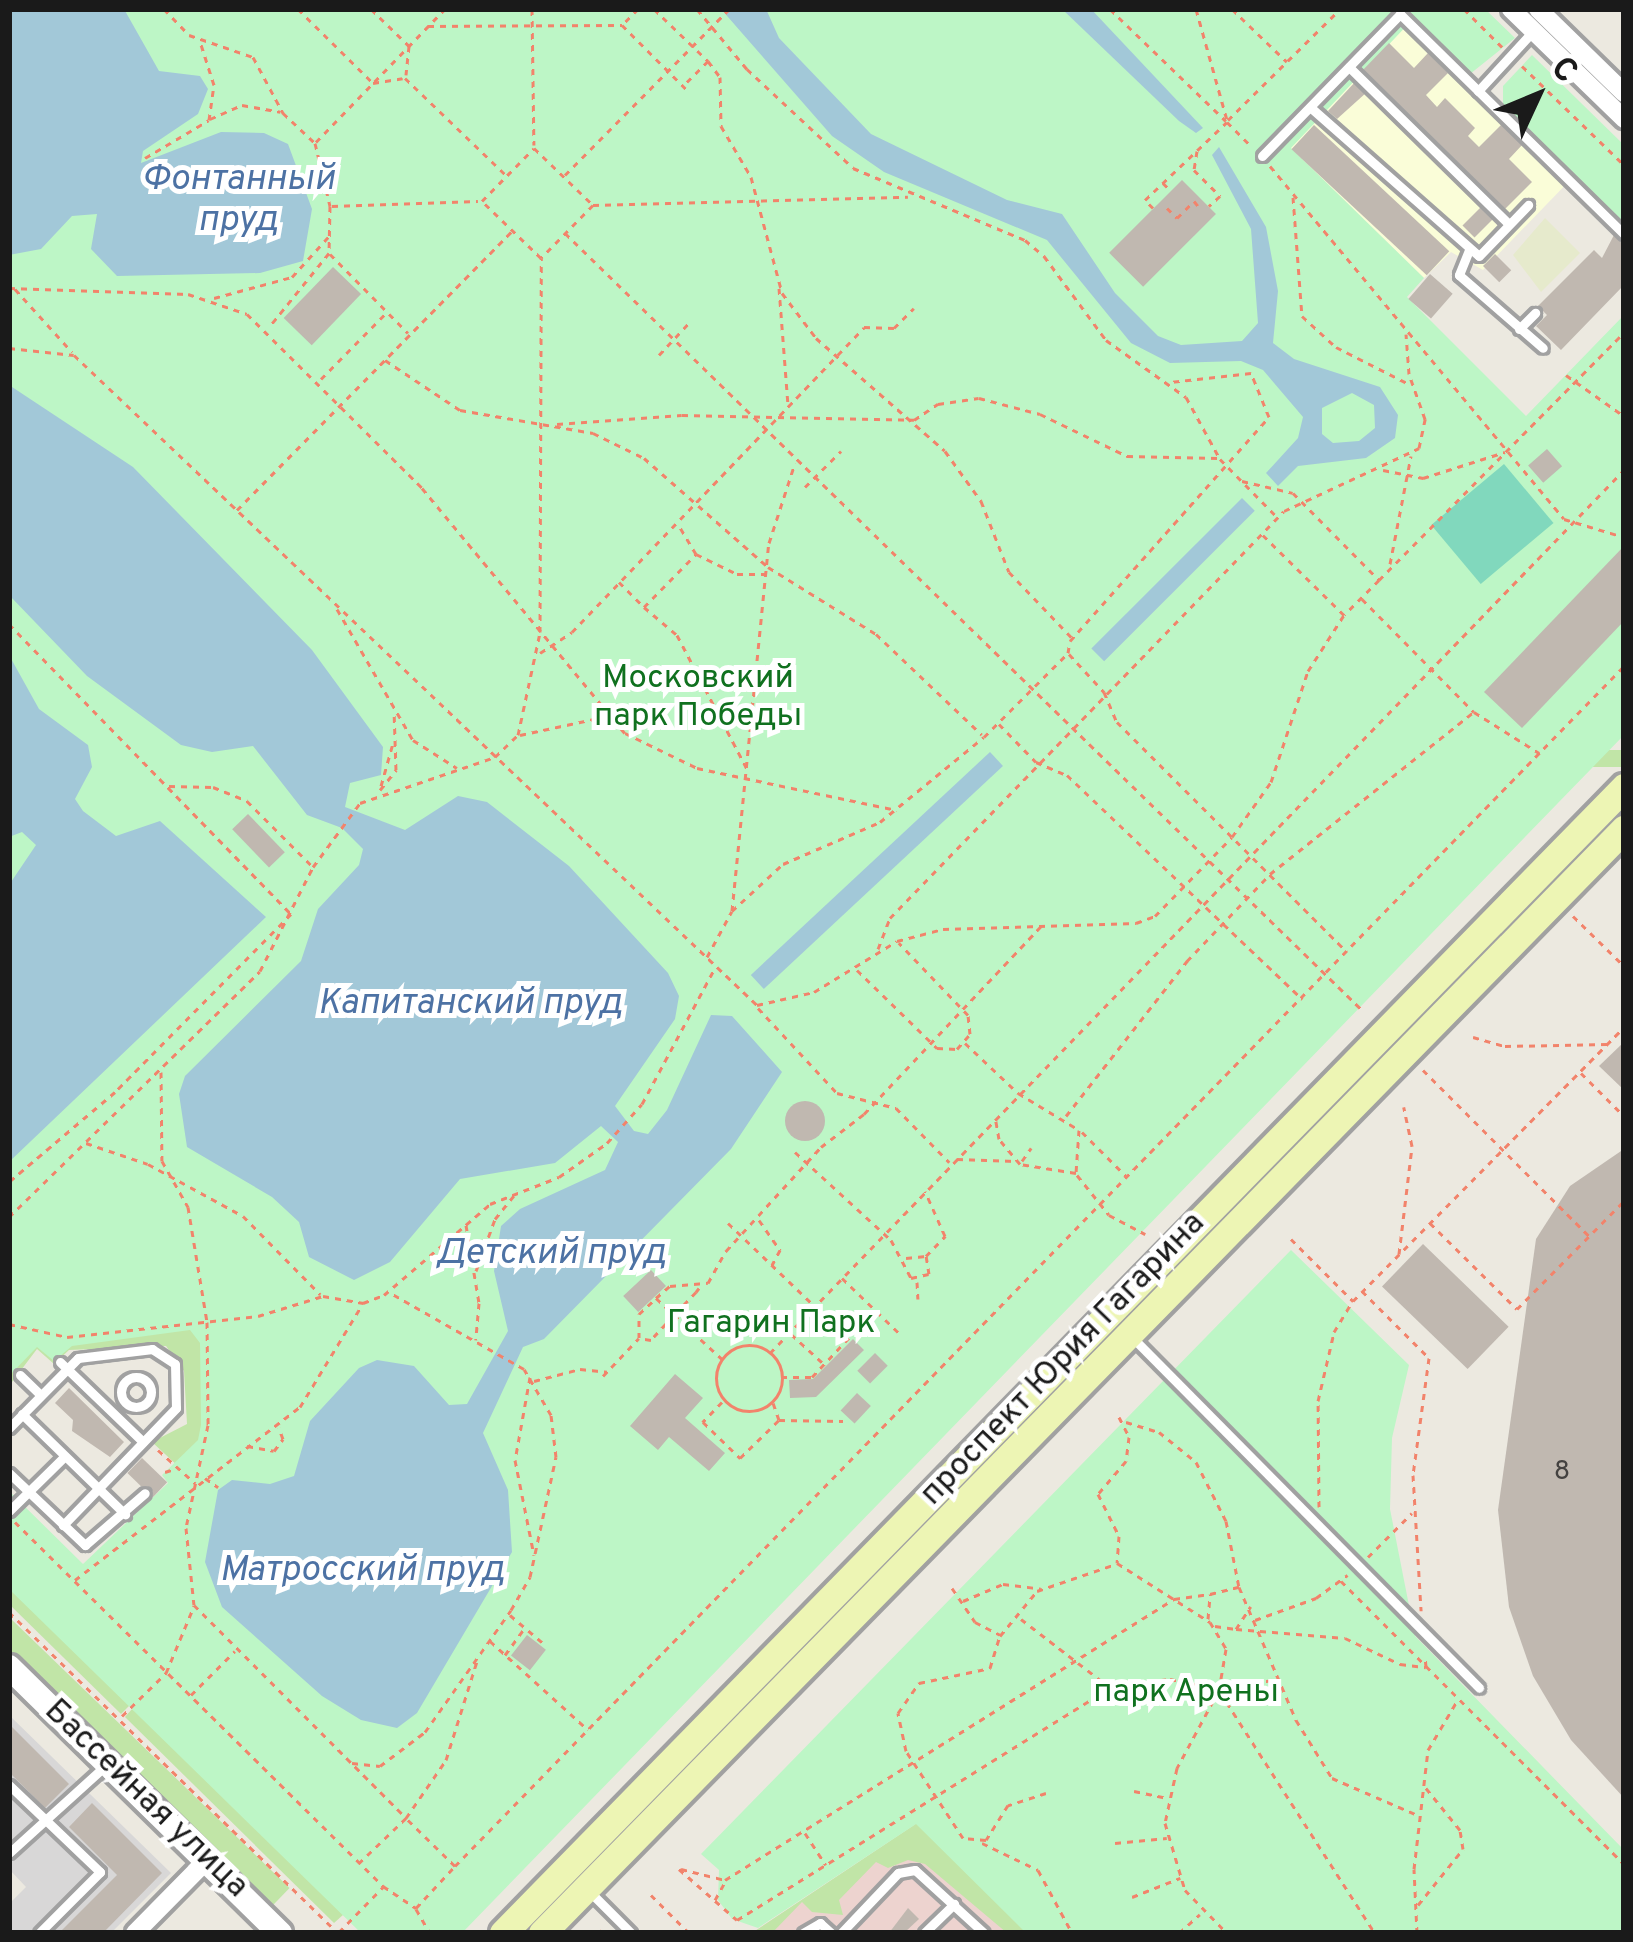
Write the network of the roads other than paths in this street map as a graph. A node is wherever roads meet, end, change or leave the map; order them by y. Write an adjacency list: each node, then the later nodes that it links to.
1 (1511, 9): 2 (street)
2 (1540, 19): 4 (lane); 5 (street); 7 (street)
3 (1349, 67): 4 (lane); 6 (lane); 10 (lane)
4 (1478, 91): 11 (lane)
5 (1624, 93)
6 (1310, 107): 8 (lane); 12 (lane)
7 (1624, 119)
8 (1262, 156)
9 (1528, 205): 10 (lane)
10 (1510, 224): 12 (lane)
11 (1624, 234)
12 (1468, 250): 14 (lane)
13 (1535, 313): 14 (lane)
14 (1519, 329): 15 (lane)
15 (1543, 348)
16 (1624, 787): 51 (main road, проспект Юрия Гагарина)
17 (1624, 829): 18 (main road, проспект Юрия Гагарина)
18 (1129, 1334): 40 (lane); 46 (main road, проспект Юрия Гагарина)
19 (133, 1350): 20 (lane); 22 (lane); 24 (lane)
20 (63, 1365): 25 (lane); 28 (lane)
21 (20, 1375): 25 (lane)
22 (135, 1378): 23 (lane); 26 (lane)
23 (151, 1393): 24 (lane); 26 (lane)
24 (178, 1394): 30 (lane)
25 (40, 1395): 27 (lane)
26 (126, 1403): 28 (lane)
27 (22, 1414): 29 (lane); 31 (lane)
28 (115, 1414): 30 (lane)
29 (9, 1428)
30 (147, 1442): 33 (lane)
31 (65, 1456): 33 (lane); 34 (lane)
32 (9, 1473): 34 (lane)
33 (99, 1488): 37 (lane); 38 (lane)
34 (29, 1492): 36 (lane); 38 (lane)
35 (145, 1493): 37 (lane)
36 (9, 1514)
37 (125, 1514): 38 (lane)
38 (63, 1525)
39 (9, 1667): 41 (street, Бассейная улица)
40 (1478, 1688)
41 (108, 1762): 43 (lane); 45 (street, Бассейная улица)
42 (9, 1785): 43 (lane)
43 (49, 1823): 44 (lane); 48 (lane)
44 (9, 1853)
45 (207, 1860): 49 (street); 50 (street, Бассейная улица)
46 (586, 1888): 52 (main road, проспект Юрия Гагарина); 53 (lane)
47 (955, 1904): 56 (lane); 57 (lane); 58 (lane)
48 (38, 1933)
49 (135, 1933)
50 (280, 1933)
51 (503, 1933)
52 (542, 1933)
53 (631, 1933)
54 (803, 1933): 55 (lane)
55 (831, 1933)
56 (841, 1933)
57 (924, 1933)
58 (984, 1933)

